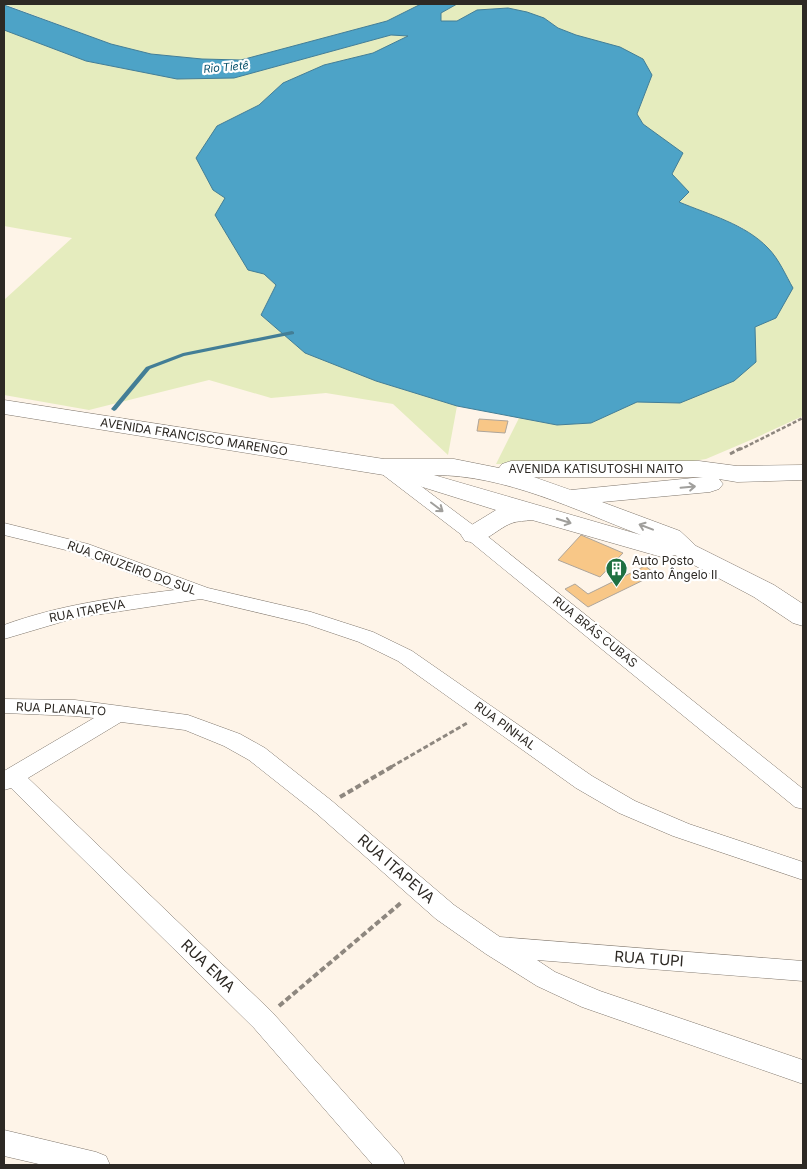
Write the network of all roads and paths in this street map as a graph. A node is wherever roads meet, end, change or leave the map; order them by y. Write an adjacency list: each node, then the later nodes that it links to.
1 (4, 407): 3 (main road, AVENIDA FRANCISCO MARENGO)
2 (803, 418): 4 (path)
3 (384, 467): 7 (main road, AVENIDA FRANCISCO MARENGO); 13 (street, RUA BRÁS CUBAS, one-way to 13)
4 (699, 469): 6 (main road, AVENIDA KATISUTOSHI NAITO); 7 (main road, AVENIDA KATISUTOSHI NAITO)
5 (803, 472): 6 (main road, AVENIDA KATISUTOSHI NAITO)
6 (737, 474): 8 (main road, AVENIDA KATISUTOSHI NAITO, one-way to 6)
7 (446, 476): 9 (main road, AVENIDA FRANCISCO MARENGO); 10 (main road, AVENIDA FRANCISCO MARENGO)
8 (628, 493): 9 (main road, AVENIDA KATISUTOSHI NAITO); 11 (main road)
9 (570, 498): 11 (main road, AVENIDA FRANCISCO MARENGO)
10 (533, 512): 13 (main road); 14 (main road, AVENIDA FRANCISCO MARENGO, one-way to 14)
11 (618, 517): 14 (main road, AVENIDA FRANCISCO MARENGO, one-way to 11)
12 (4, 529): 15 (street, RUA CRUZEIRO DO SUL)
13 (474, 535): 22 (street, RUA BRÁS CUBAS)
14 (687, 552): 16 (main road, AVENIDA FRANCISCO MARENGO)
15 (202, 593): 17 (street, RUA ITAPEVA); 19 (street, RUA PINHAL)
16 (803, 616)
17 (4, 632)
18 (4, 706): 20 (street, RUA PLANALTO)
19 (487, 712): 23 (path); 24 (street, RUA PINHAL)
20 (119, 713): 21 (street); 23 (street, RUA ITAPEVA)
21 (8, 779): 28 (street, RUA EMA)
22 (803, 800)
23 (324, 807): 25 (street, RUA ITAPEVA)
24 (803, 871)
25 (418, 889): 26 (street, RUA ITAPEVA); 28 (path)
26 (495, 947): 27 (street, RUA TUPI); 29 (street, RUA ITAPEVA)
27 (803, 971)
28 (263, 1020): 32 (street, RUA EMA)
29 (803, 1072)
30 (4, 1144): 31 (street)
31 (96, 1165)
32 (392, 1165)

